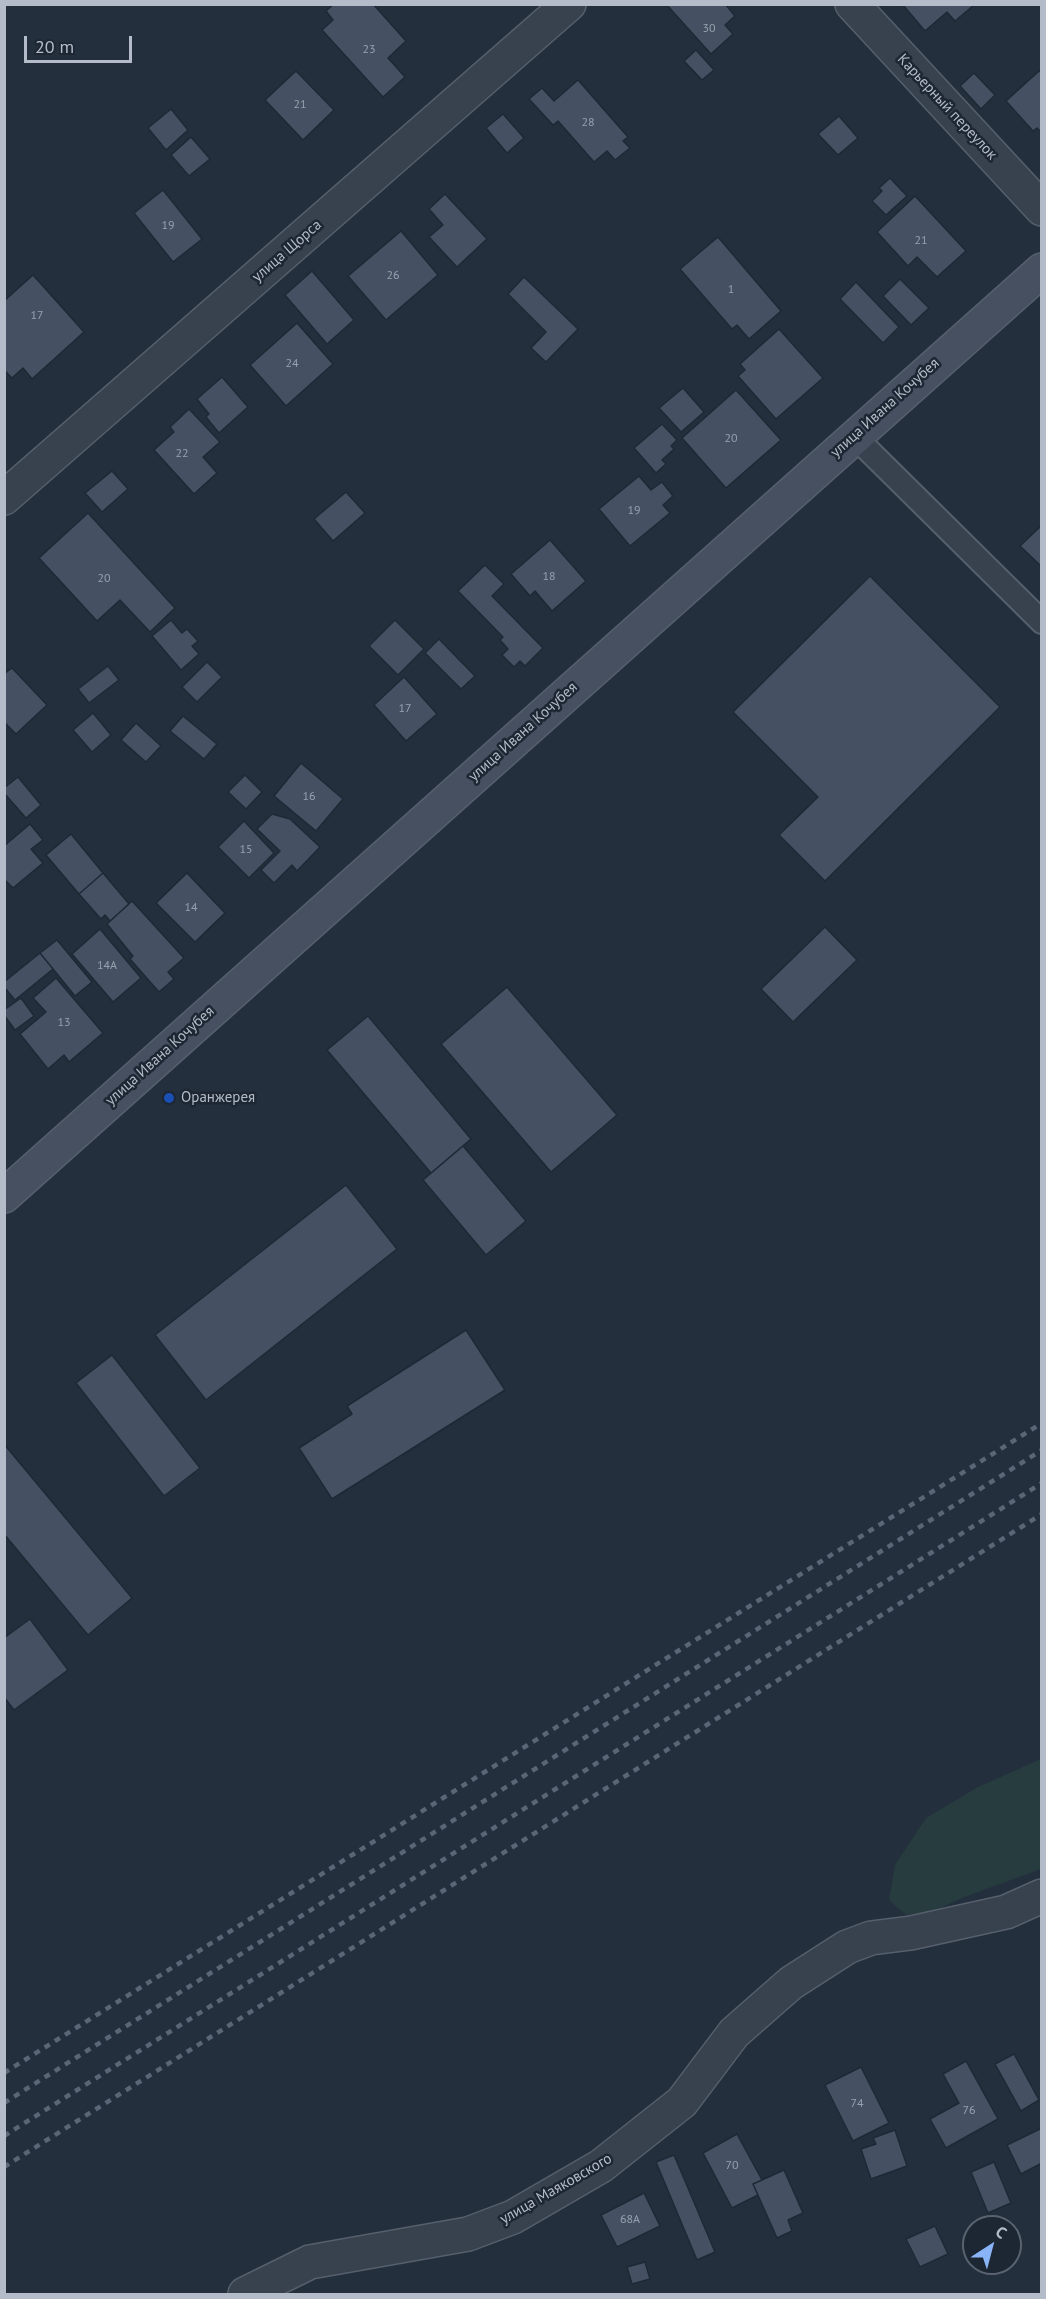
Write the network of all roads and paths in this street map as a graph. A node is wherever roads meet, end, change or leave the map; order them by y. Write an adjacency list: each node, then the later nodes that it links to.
1 (569, 4): 6 (street, улица Щорса)
2 (852, 4): 3 (street, Карьерный переулок)
3 (1041, 210)
4 (1041, 270): 5 (street, улица Ивана Кочубея)
5 (854, 436): 7 (lane); 8 (street, улица Ивана Кочубея)
6 (4, 498)
7 (1041, 622)
8 (4, 1196)
9 (1041, 1896): 10 (street, улица Маяковского)
10 (245, 2295)

